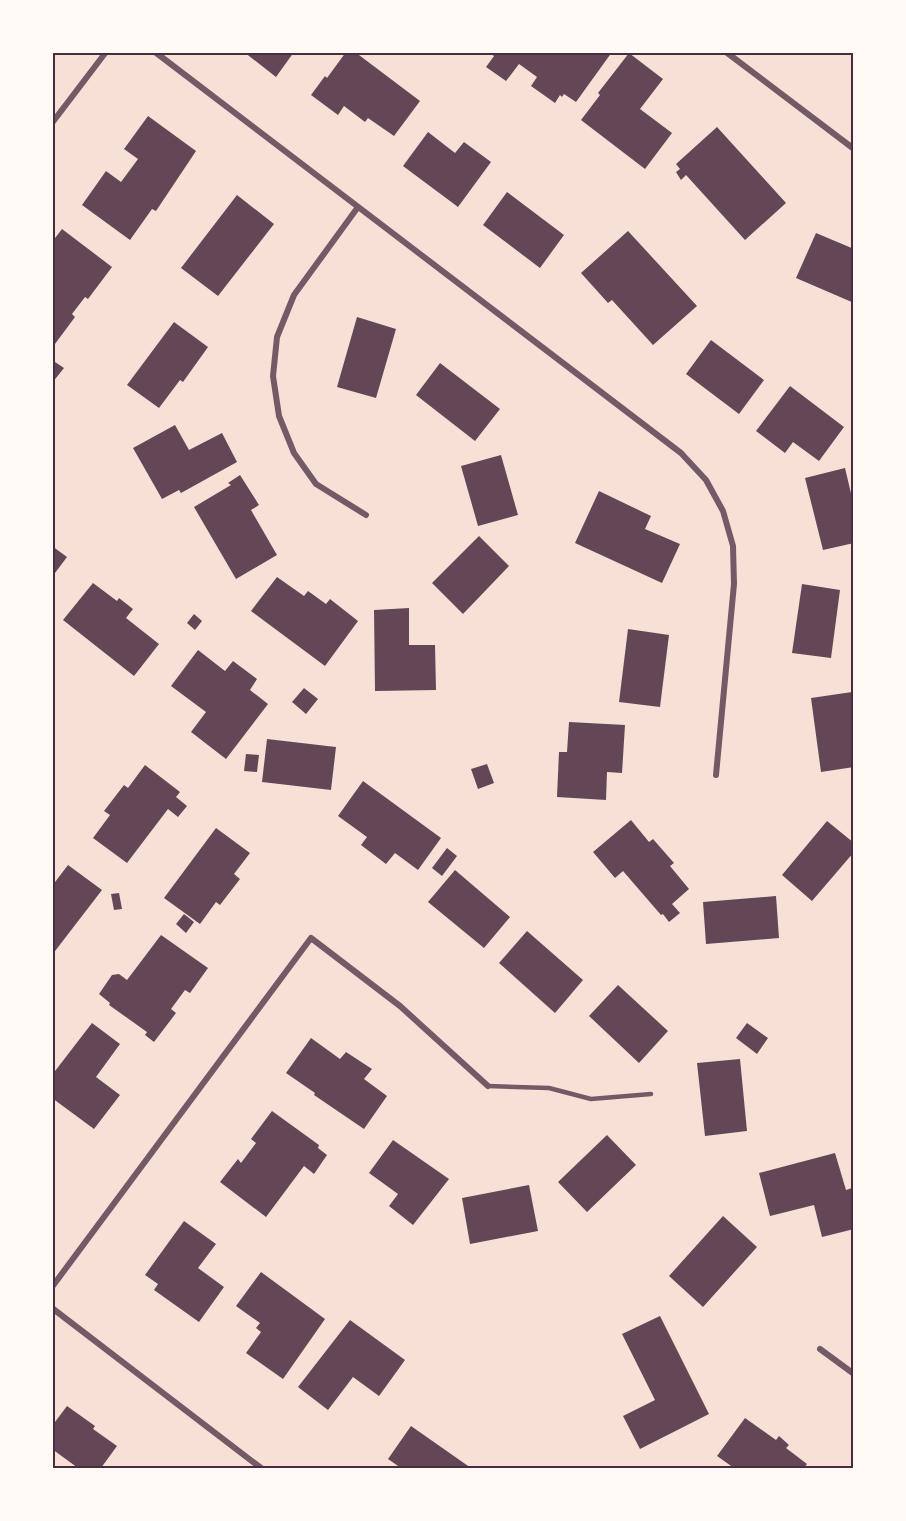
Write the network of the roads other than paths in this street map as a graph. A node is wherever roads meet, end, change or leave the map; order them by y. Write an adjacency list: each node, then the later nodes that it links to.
1 (106, 52): 4 (street)
2 (155, 52): 6 (street)
3 (726, 52): 5 (street)
4 (52, 123)
5 (854, 149)
6 (358, 207): 7 (street); 8 (street)
7 (366, 515)
8 (716, 775)
9 (488, 1086): 10 (lane); 11 (street)
10 (651, 1094)
11 (52, 1287)
12 (52, 1308): 15 (street)
13 (820, 1349): 14 (street)
14 (854, 1374)
15 (261, 1468)

